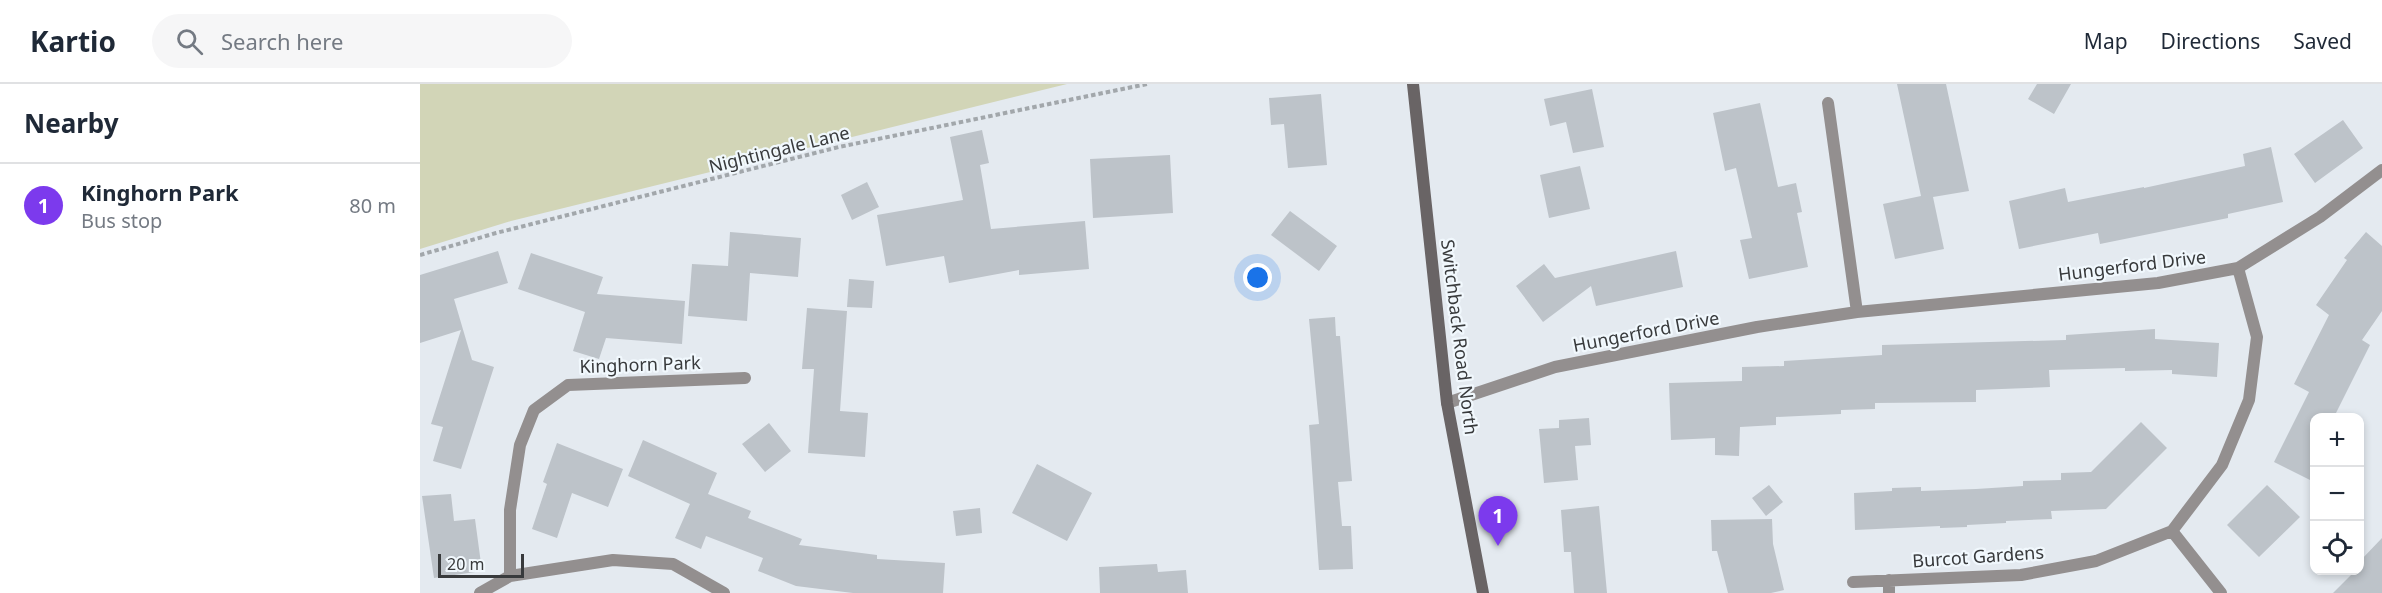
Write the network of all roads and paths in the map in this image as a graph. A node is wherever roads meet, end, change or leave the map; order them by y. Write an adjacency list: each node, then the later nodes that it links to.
1 (1147, 84): 5 (path, Nightingale Lane)
2 (1413, 84): 9 (main road, Switchback Road North)
3 (1827, 103): 7 (street)
4 (2382, 170): 6 (street, Hungerford Drive)
5 (420, 255)
6 (2238, 268): 7 (street, Hungerford Drive); 10 (street)
7 (1857, 312): 9 (street, Hungerford Drive)
8 (746, 378): 11 (street, Kinghorn Park)
9 (1447, 403): 16 (main road, Switchback Road North)
10 (2172, 531): 12 (street, Burcot Gardens); 18 (street)
11 (510, 576): 14 (street); 15 (street)
12 (1889, 580): 13 (street, Burcot Gardens); 17 (street, Burcot Gardens)
13 (1853, 582)
14 (480, 593)
15 (724, 593)
16 (1483, 593)
17 (1889, 593)
18 (2221, 593)

